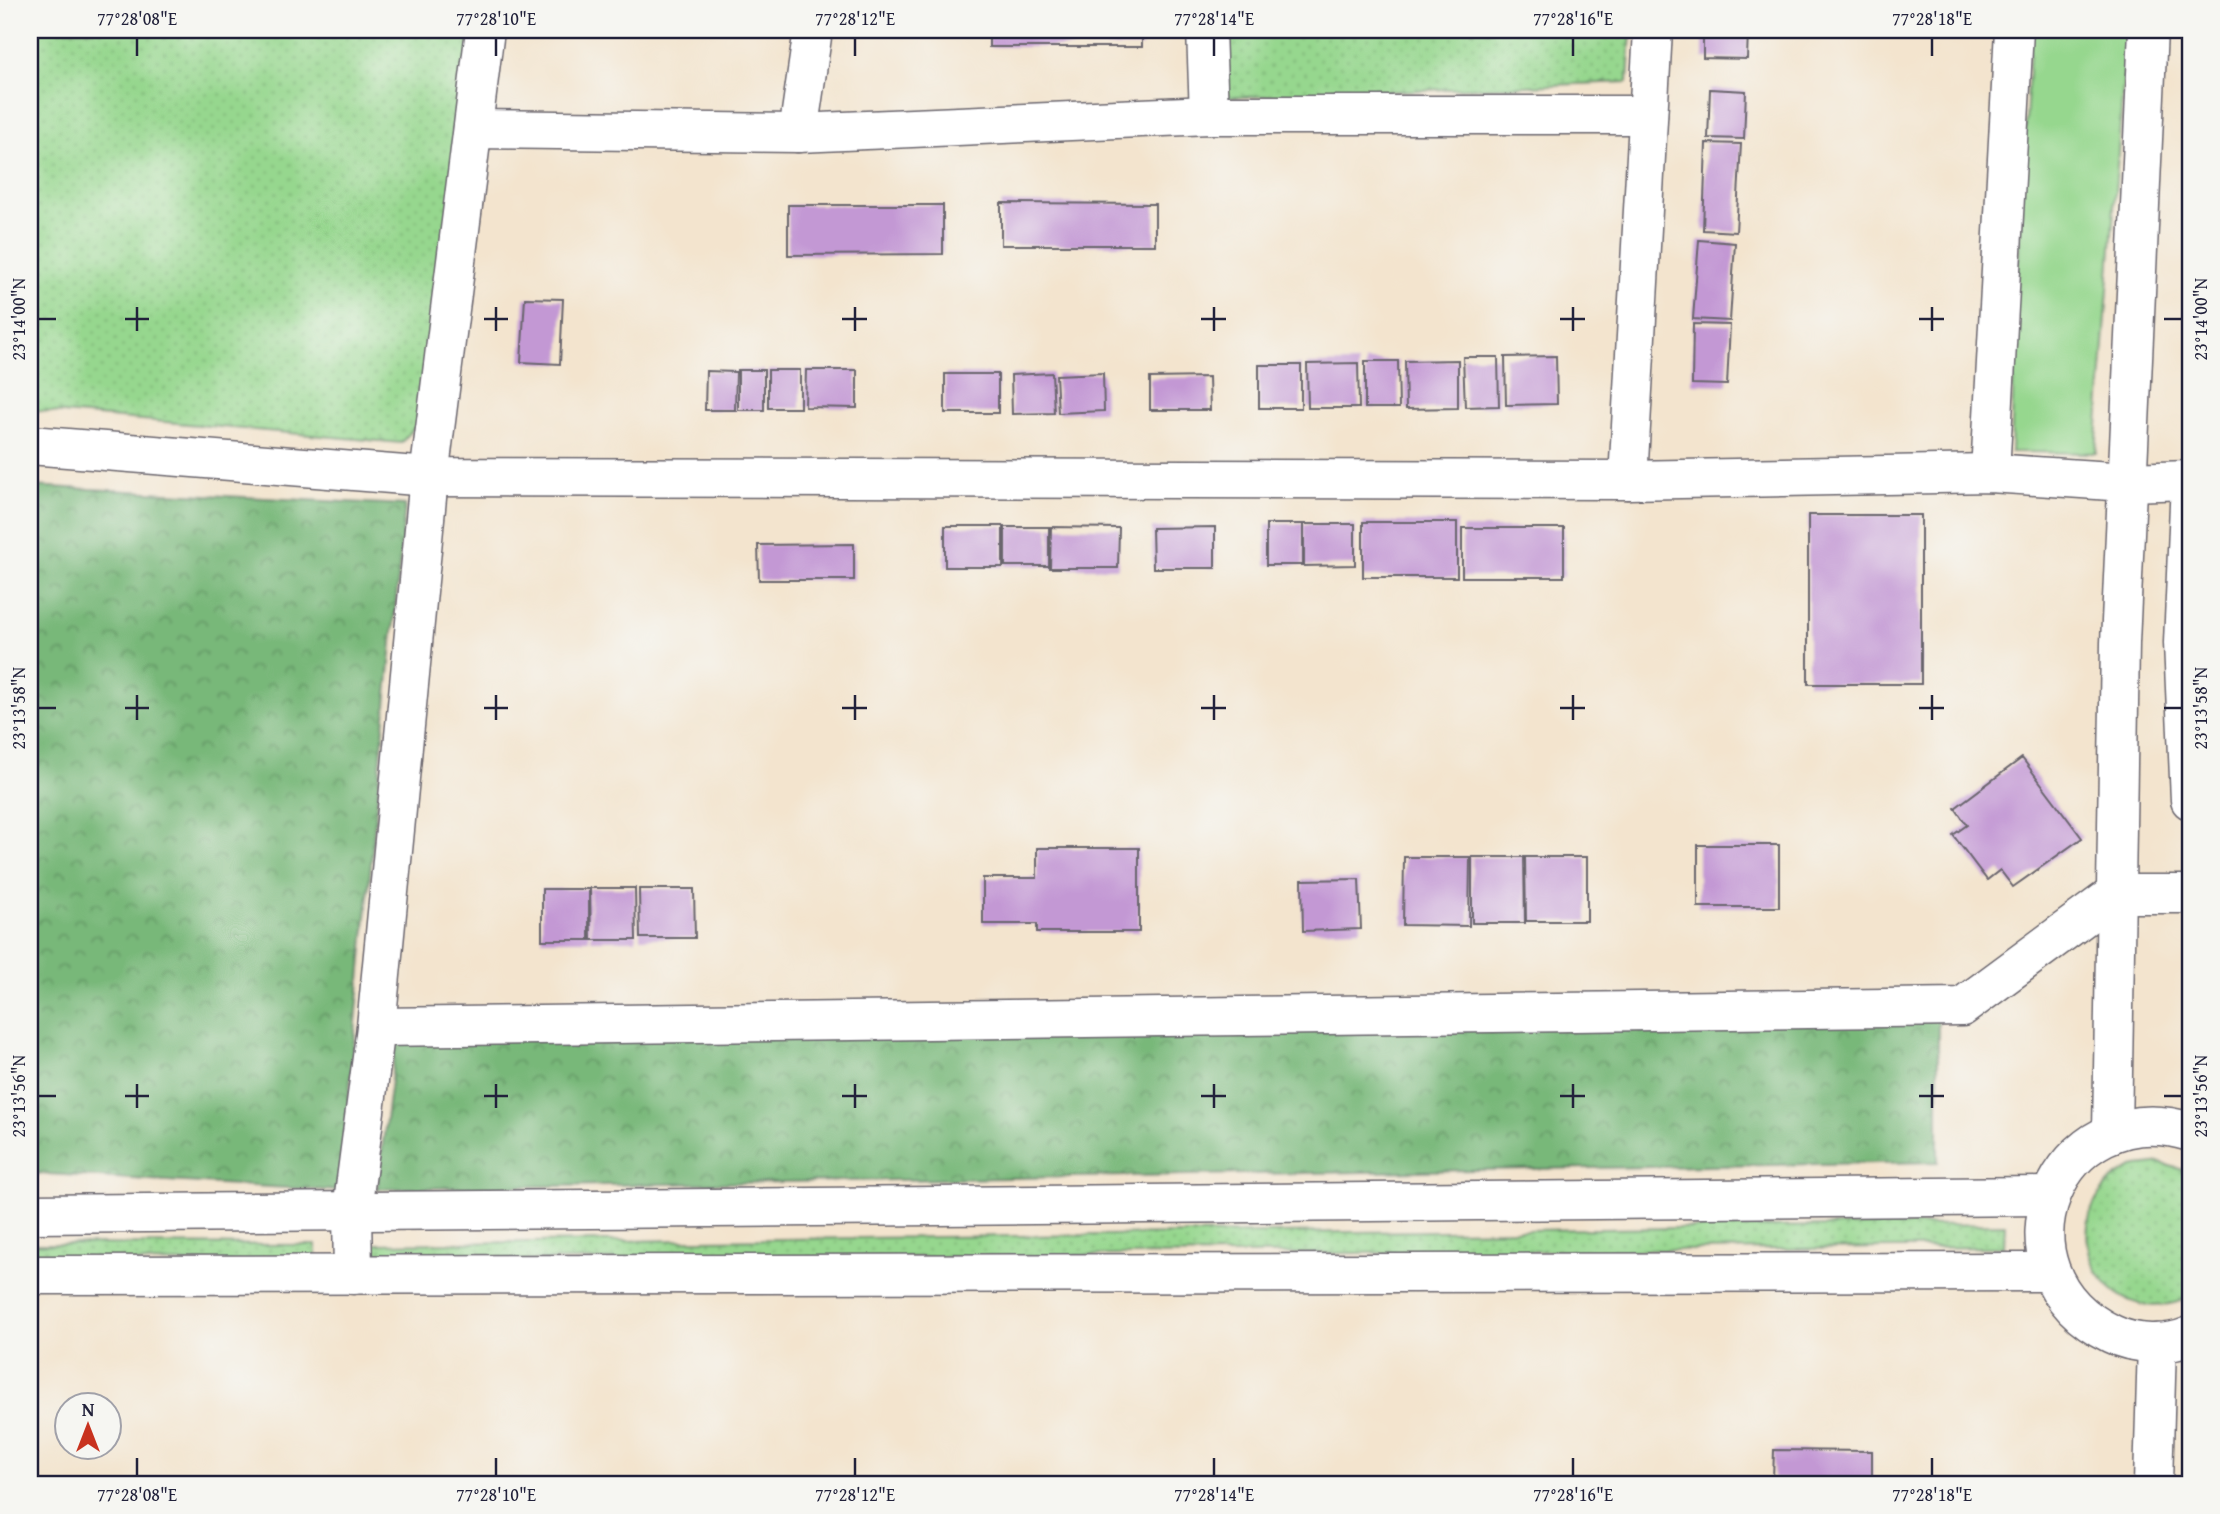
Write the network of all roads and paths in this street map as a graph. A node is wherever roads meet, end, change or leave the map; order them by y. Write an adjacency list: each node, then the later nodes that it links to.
1 (485, 30): 9 (street)
2 (813, 30): 10 (street)
3 (1206, 30): 7 (street)
4 (1653, 30): 8 (street)
5 (2014, 30): 12 (street)
6 (2148, 30): 16 (street)
7 (1209, 115): 8 (street); 10 (street)
8 (1648, 115): 14 (street)
9 (473, 129): 10 (street); 13 (street)
10 (798, 134)
11 (30, 445): 13 (street)
12 (1990, 472): 14 (street); 16 (street)
13 (429, 477): 14 (street); 21 (street)
14 (1628, 480)
15 (2190, 481): 16 (street); 17 (street)
16 (2127, 482): 19 (street)
17 (2190, 782): 18 (street)
18 (2190, 800)
19 (2115, 894): 20 (street); 21 (street); 23 (street)
20 (2190, 894)
21 (376, 1027): 25 (street)
22 (2190, 1132): 23 (street)
23 (2112, 1133): 24 (street)
24 (2051, 1196): 25 (street); 27 (street)
25 (352, 1210): 26 (street); 29 (street)
26 (30, 1214)
27 (2050, 1272): 29 (street); 30 (street)
28 (30, 1275): 29 (street)
29 (353, 1275)
30 (2174, 1340): 31 (street)
31 (2153, 1484)

